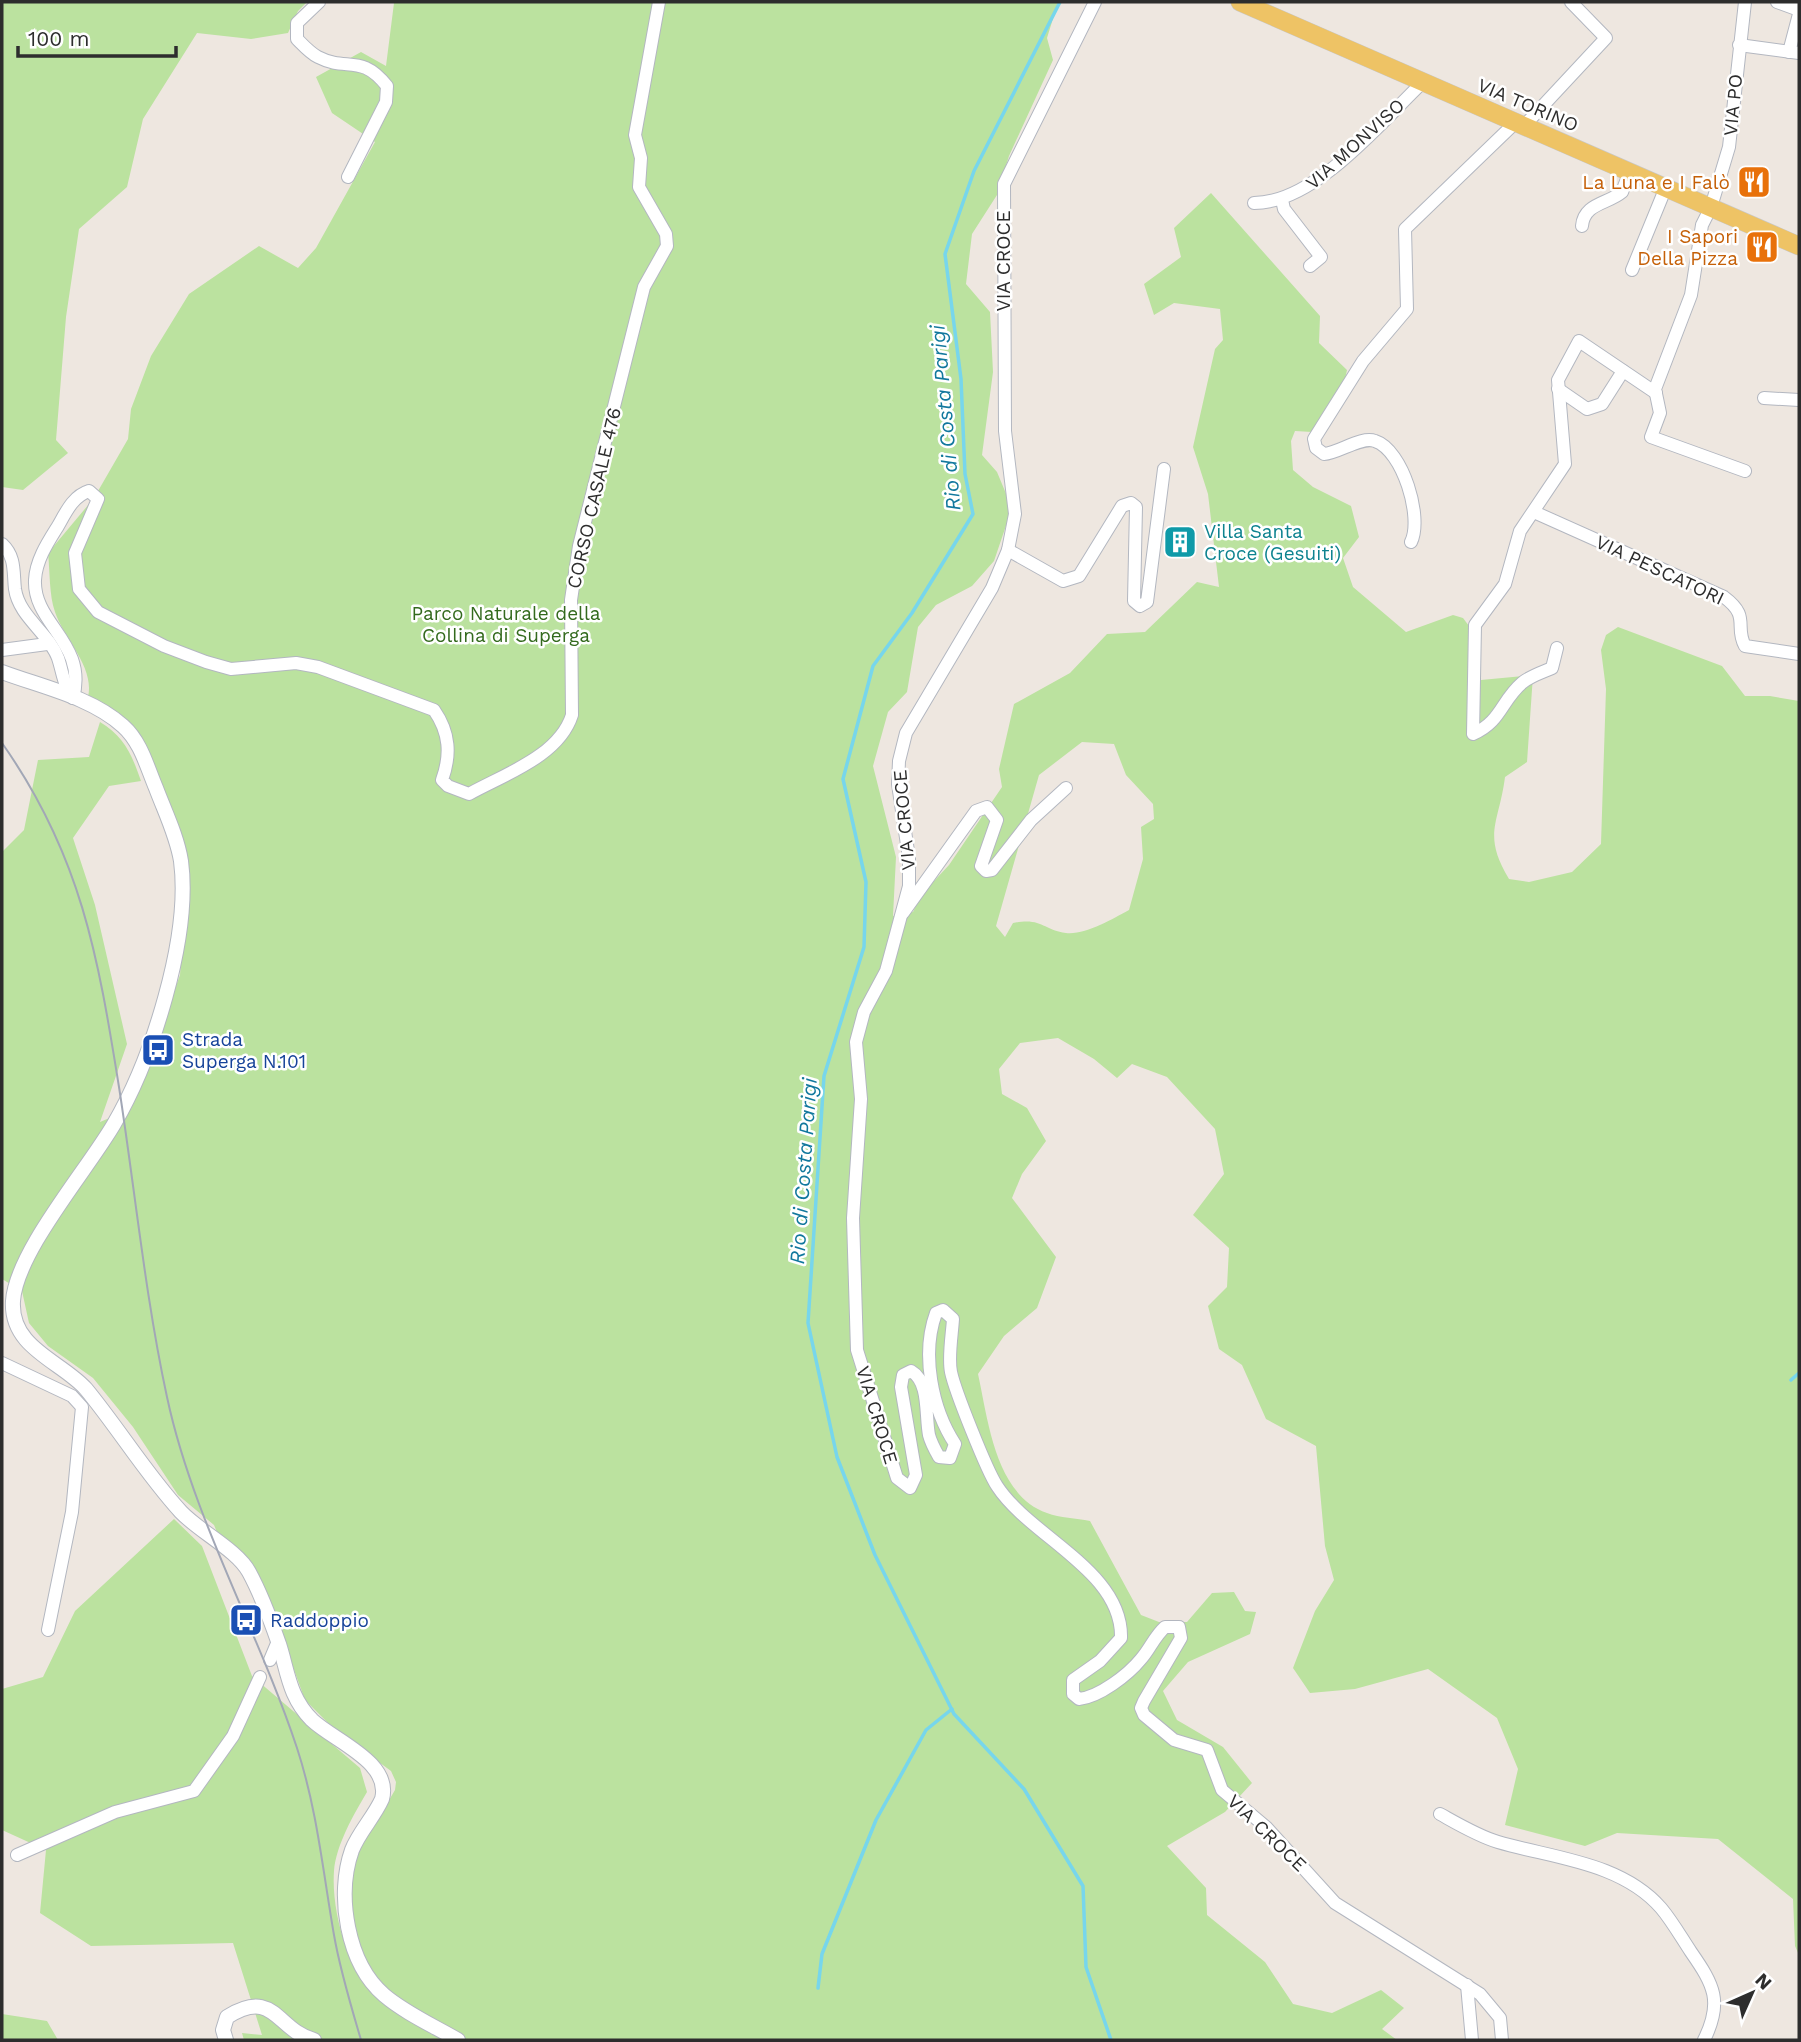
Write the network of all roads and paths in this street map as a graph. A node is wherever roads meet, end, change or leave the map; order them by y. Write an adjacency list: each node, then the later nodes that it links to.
1 (319, 2): 14 (street)
2 (659, 2): 39 (street, CORSO CASALE 476)
3 (1095, 2): 33 (street, VIA CROCE)
4 (1240, 2): 11 (main road, VIA TORINO)
5 (1571, 2): 12 (street)
6 (1745, 2): 9 (street, VIA PO)
7 (1777, 2): 8 (street)
8 (1799, 12): 10 (street)
9 (1739, 45): 10 (street); 18 (street, VIA PO)
10 (1794, 52)
11 (1423, 82): 12 (main road, VIA TORINO); 16 (street, VIA MONVISO)
12 (1520, 124): 13 (main road, VIA TORINO); 31 (street)
13 (1630, 171): 15 (main road, VIA TORINO); 19 (street)
14 (348, 177)
15 (1666, 187): 18 (main road, VIA TORINO); 22 (street)
16 (1282, 200): 17 (street, VIA MONVISO); 21 (street, VIA MONVISO)
17 (1254, 203)
18 (1711, 207): 20 (main road, VIA TORINO); 25 (street)
19 (1582, 226)
20 (1799, 246)
21 (1310, 266)
22 (1632, 270)
23 (1623, 371): 24 (street); 24 (street); 25 (street)
24 (1559, 389): 30 (street)
25 (1656, 393): 29 (street)
26 (1764, 398): 27 (street)
27 (1799, 400)
28 (1164, 470): 33 (street)
29 (1745, 471)
30 (1534, 512): 35 (street); 37 (street, VIA PESCATORI)
31 (1411, 542)
32 (2, 544): 34 (street)
33 (1009, 550): 41 (street, VIA CROCE)
34 (47, 644): 36 (street); 39 (street)
35 (1556, 648)
36 (2, 650)
37 (1799, 654)
38 (2, 672): 39 (street)
39 (73, 698): 42 (street)
40 (1066, 788): 41 (street)
41 (900, 915): 50 (street, VIA CROCE)
42 (7, 1306): 45 (street)
43 (2, 1363): 44 (street)
44 (48, 1630)
45 (278, 1641): 46 (street); 53 (street)
46 (270, 1660)
47 (260, 1676): 49 (street)
48 (1440, 1814): 56 (street)
49 (17, 1855)
50 (1467, 1984): 54 (street); 55 (street, VIA CROCE)
51 (226, 2040): 52 (street)
52 (314, 2040)
53 (458, 2040)
54 (1472, 2040)
55 (1502, 2040)
56 (1704, 2040)

